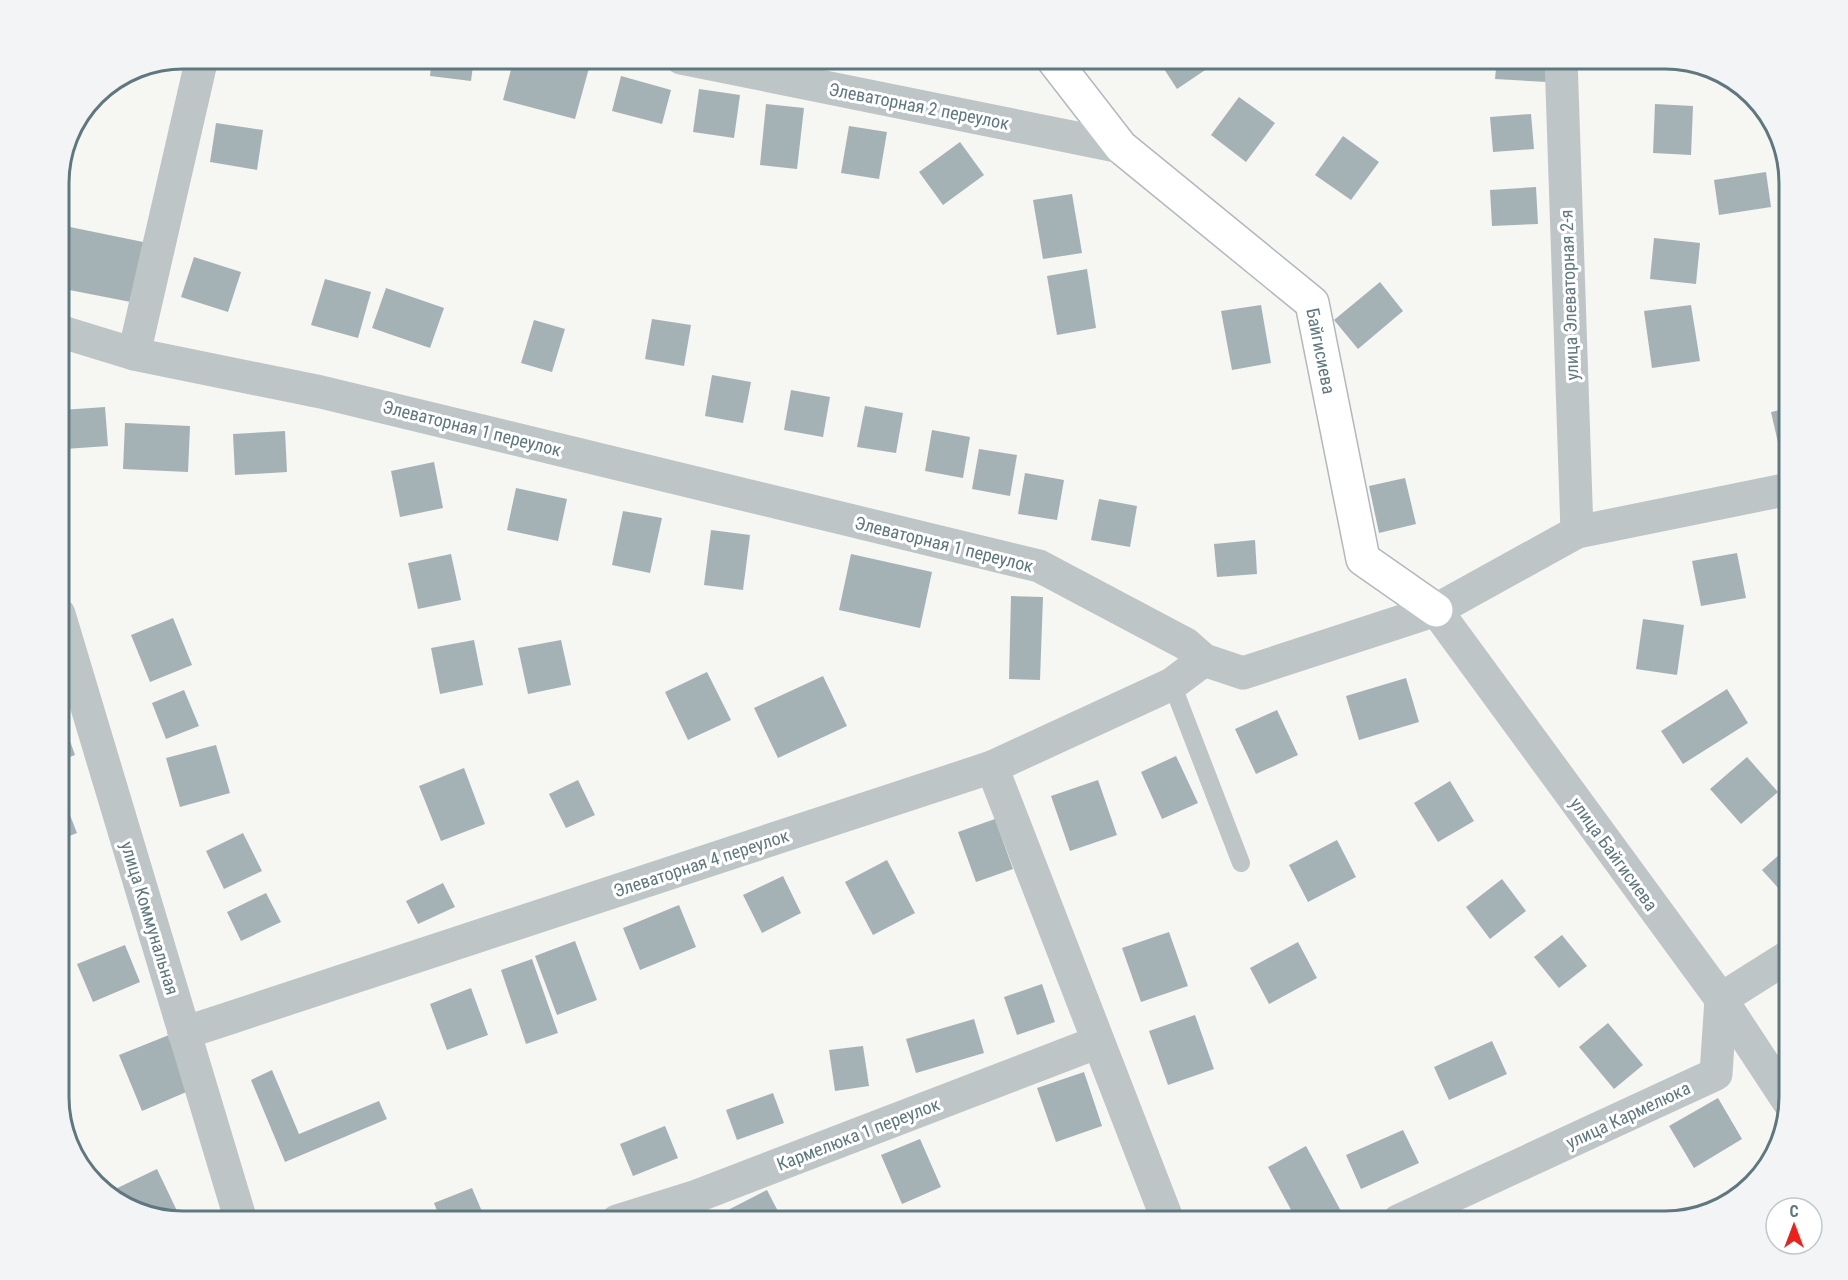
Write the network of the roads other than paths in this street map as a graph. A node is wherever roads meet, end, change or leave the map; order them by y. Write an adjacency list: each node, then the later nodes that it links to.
1 (199, 69): 7 (street)
2 (735, 69): 5 (street, Элеваторная 2 переулок)
3 (1061, 69): 5 (street, Байгисиева)
4 (1562, 69): 9 (street, улица Элеваторная 2-я)
5 (1121, 147): 10 (street, Байгисиева)
6 (69, 334): 7 (street, Элеваторная 1 переулок)
7 (134, 354): 12 (street, Элеваторная 1 переулок)
8 (1779, 491): 9 (street, Элеваторная 1 переулок)
9 (1577, 532): 10 (street, Элеваторная 1 переулок)
10 (1436, 610): 12 (street, Элеваторная 1 переулок); 17 (street, улица Байгисиева)
11 (69, 648): 18 (street, улица Коммунальная)
12 (1204, 660): 13 (street, Элеваторная 4 переулок)
13 (1172, 684): 14 (street, Элеваторная 4 переулок); 15 (lane)
14 (992, 767): 18 (street, Элеваторная 4 переулок); 19 (street)
15 (1241, 863)
16 (1779, 963): 17 (street)
17 (1721, 999): 20 (street, улица Байгисиева); 24 (street, улица Кармелюка)
18 (184, 1033): 21 (street, улица Коммунальная)
19 (1098, 1042): 22 (street, Кармелюка 1 переулок); 23 (street)
20 (1779, 1087)
21 (238, 1211)
22 (649, 1211)
23 (1164, 1211)
24 (1420, 1211)

